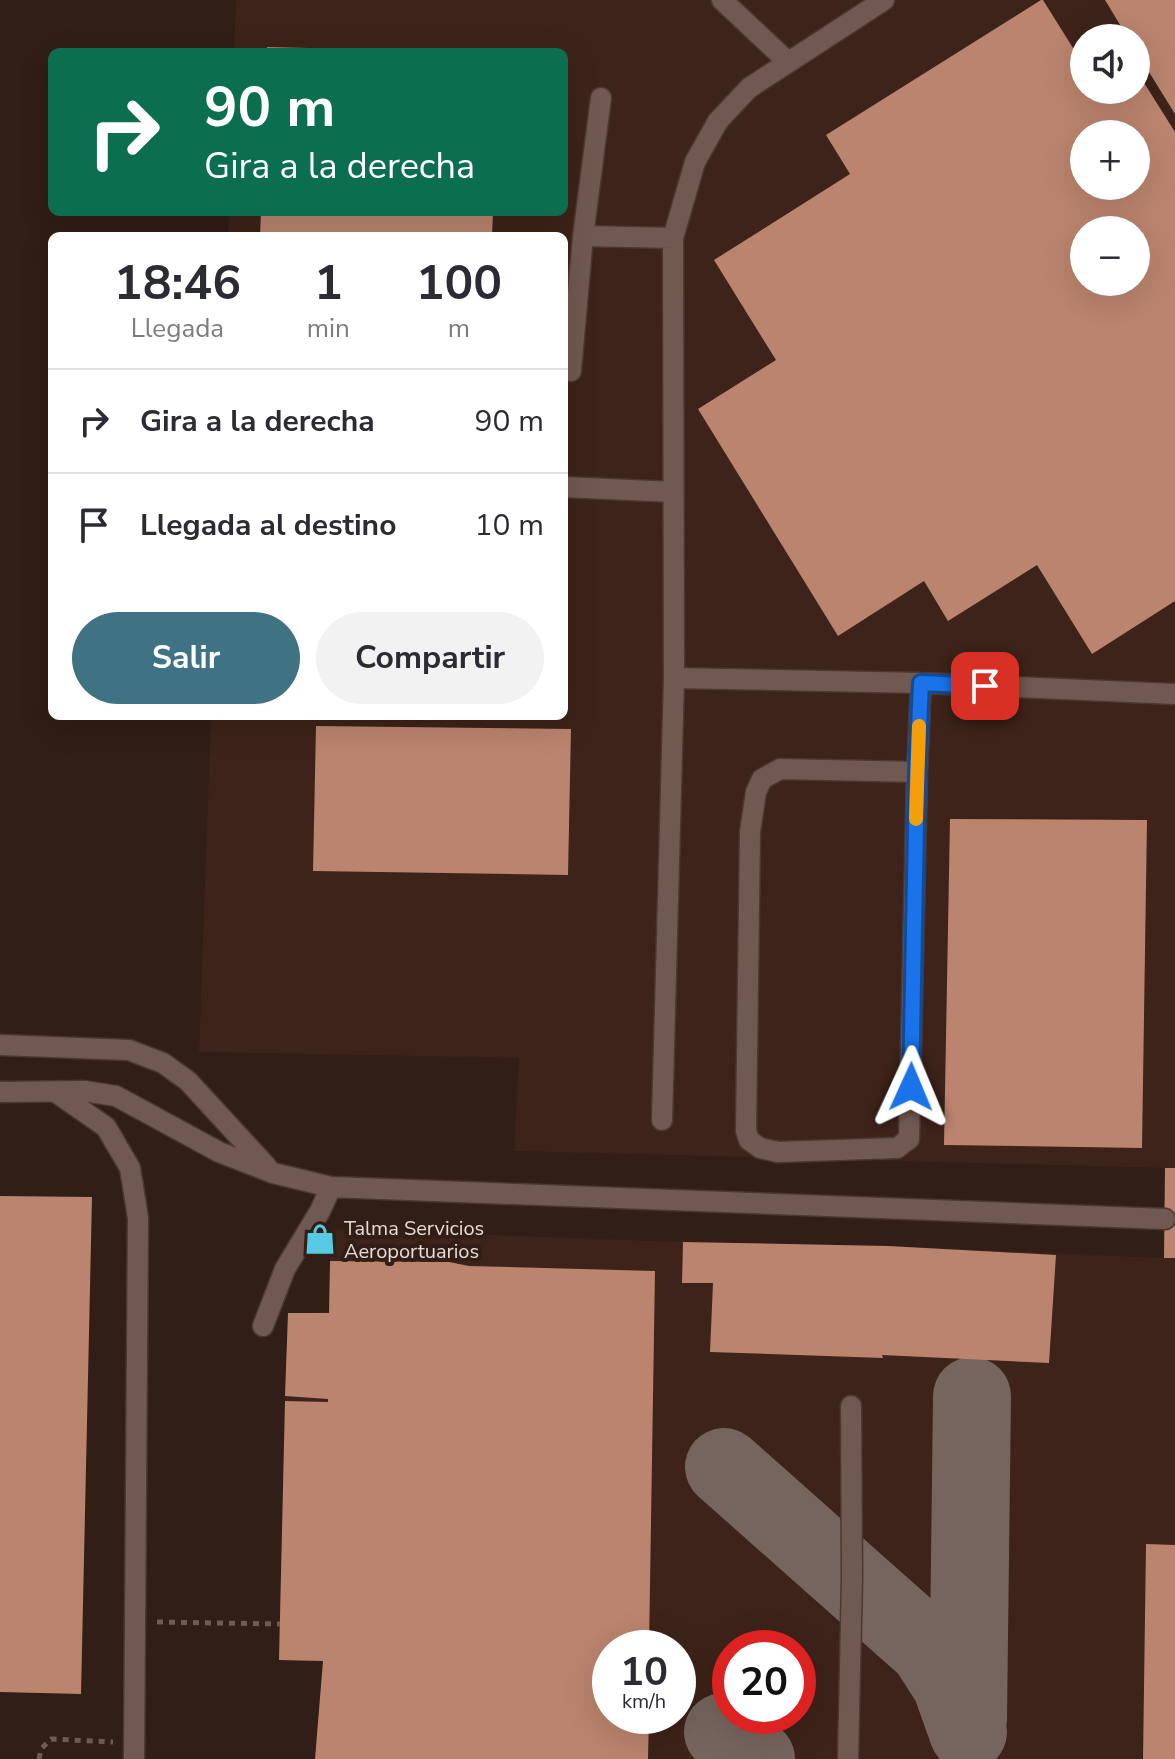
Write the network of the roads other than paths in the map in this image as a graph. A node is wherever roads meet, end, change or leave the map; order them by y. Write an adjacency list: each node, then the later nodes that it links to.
1 (722, 0): 3 (street)
2 (884, 0): 3 (street)
3 (787, 61): 6 (street)
4 (601, 98): 5 (street)
5 (583, 236): 6 (street); 7 (street)
6 (673, 238): 9 (street)
7 (571, 371)
8 (568, 487): 9 (street)
9 (673, 492): 10 (street)
10 (674, 678): 11 (street); 17 (street)
11 (921, 683): 12 (street); 13 (street)
12 (1175, 694)
13 (917, 772): 13 (street)
14 (0, 1045): 18 (street)
15 (0, 1092): 16 (street)
16 (57, 1093): 18 (street); 23 (street)
17 (662, 1120)
18 (273, 1173): 19 (street)
19 (331, 1187): 20 (street); 21 (street)
20 (1165, 1219)
21 (263, 1326)
22 (851, 1406): 24 (street)
23 (135, 1752)
24 (848, 1759)

